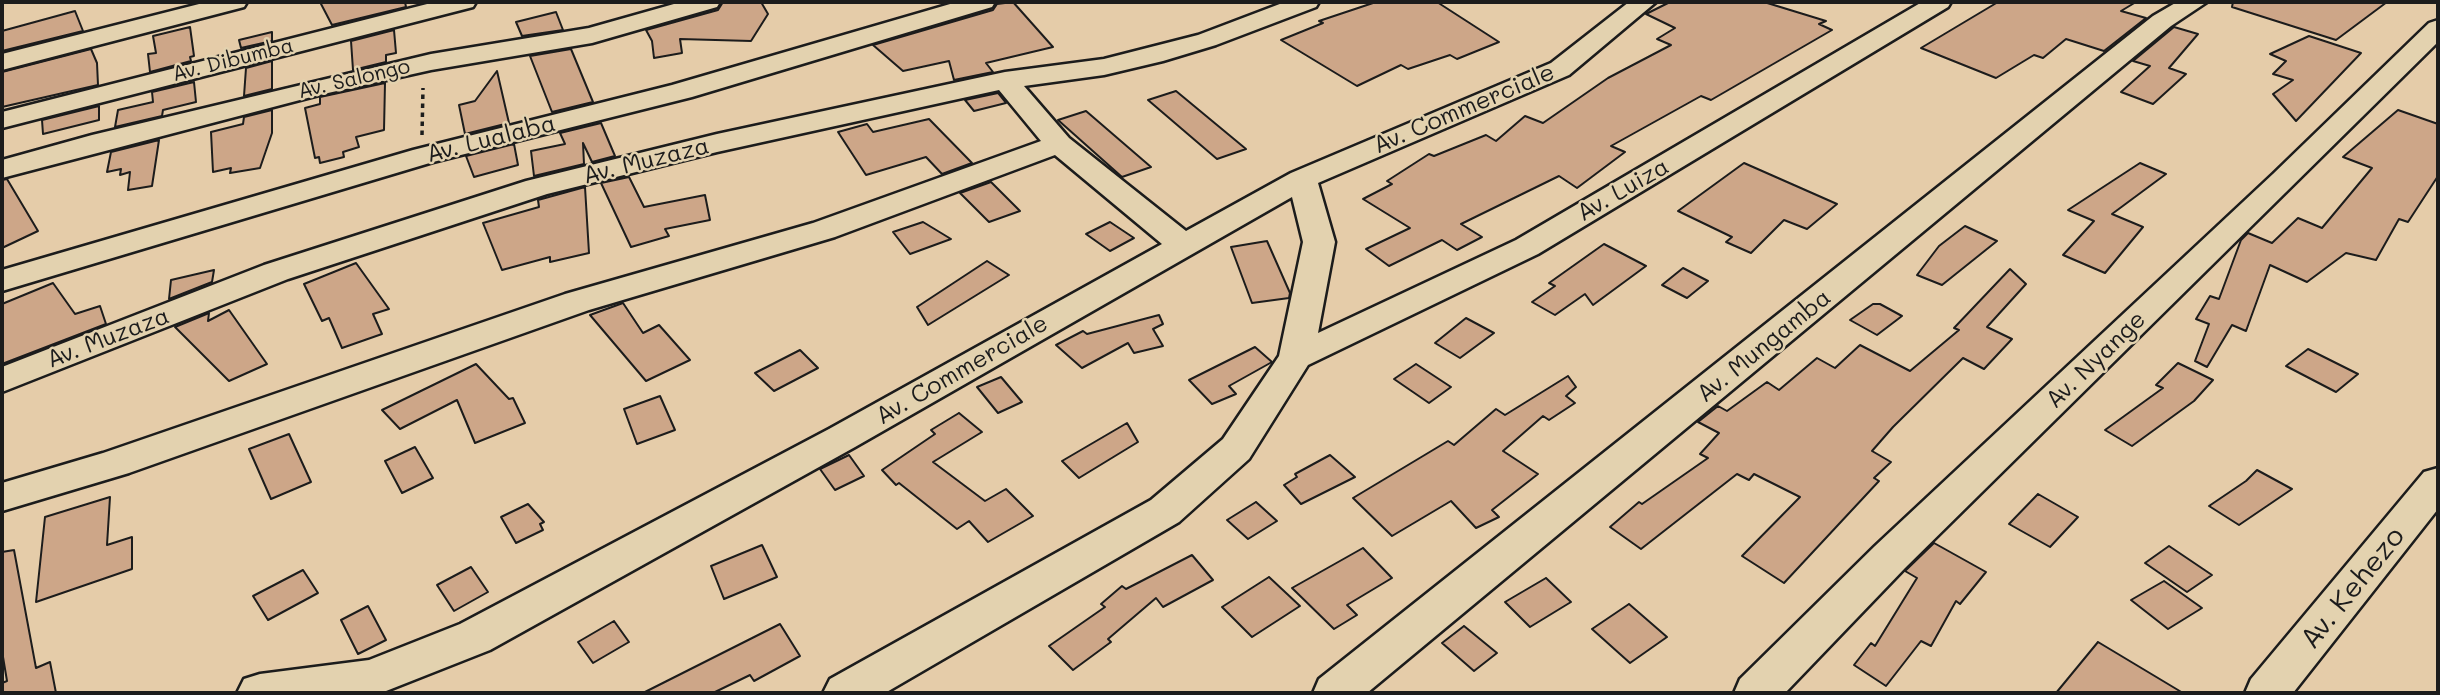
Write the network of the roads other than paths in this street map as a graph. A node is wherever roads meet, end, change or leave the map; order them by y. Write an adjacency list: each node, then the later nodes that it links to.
1 (235, 2): 10 (street)
2 (464, 2): 12 (street, Av. Dibumba)
3 (708, 2): 14 (street, Av. Salongo)
4 (982, 2): 17 (street, Av. Lualaba)
5 (1307, 2): 11 (street, Av. Muzaza)
6 (1644, 2): 15 (street, Av. Commerciale)
7 (1939, 2): 18 (street, Av. Luiza)
8 (2195, 2): 24 (street, Av. Mungamba)
9 (2435, 35): 25 (street, Av. Nyange)
10 (2, 62)
11 (1005, 80): 13 (street); 19 (street, Av. Muzaza)
12 (2, 120)
13 (1059, 144): 16 (street); 21 (street)
14 (2, 169)
15 (1302, 179): 16 (street, Av. Commerciale); 18 (street)
16 (1182, 244): 22 (street, Av. Commerciale)
17 (2, 281)
18 (1296, 356): 23 (street)
19 (2, 380)
20 (2438, 482): 26 (street, Av. Kehezo)
21 (2, 497)
22 (260, 693)
23 (846, 693)
24 (1335, 693)
25 (1756, 693)
26 (2267, 693)

